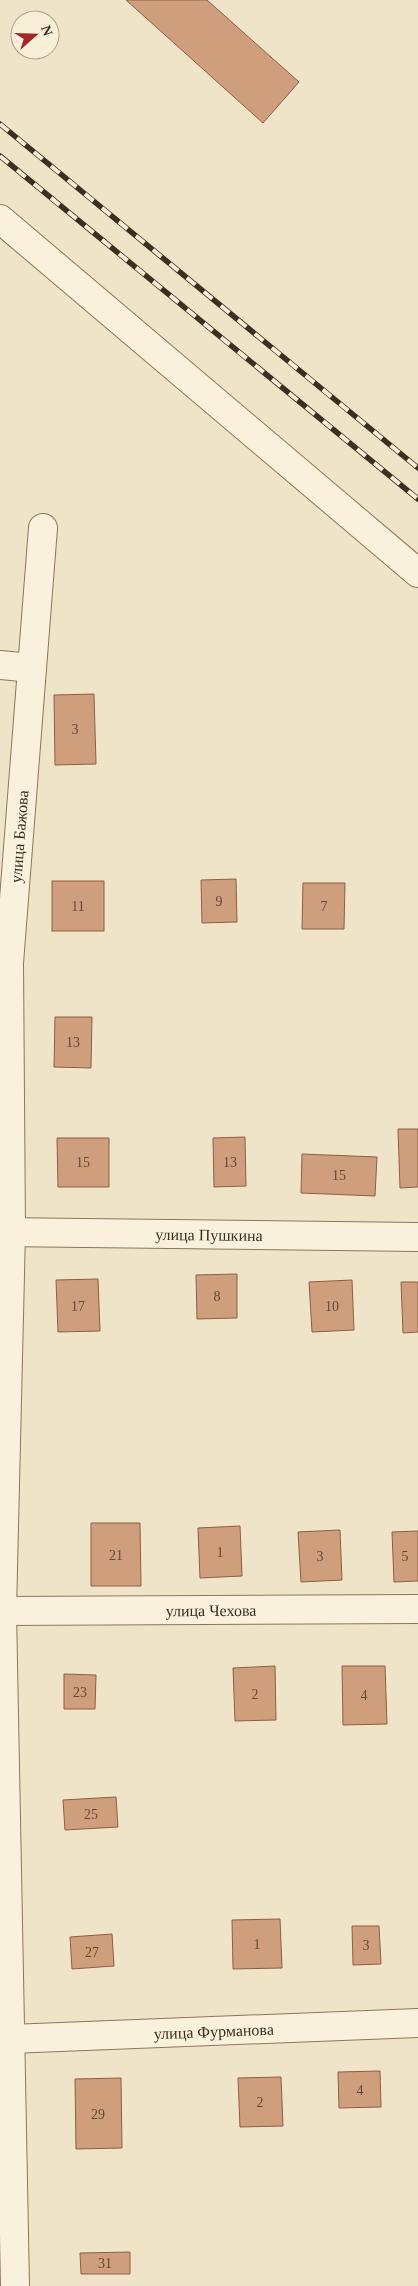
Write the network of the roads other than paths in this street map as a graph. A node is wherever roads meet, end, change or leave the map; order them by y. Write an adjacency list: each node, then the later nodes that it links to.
1 (0, 219): 3 (street)
2 (43, 528): 5 (street, улица Бажова)
3 (418, 572)
4 (0, 665): 5 (street)
5 (32, 668): 6 (street, улица Бажова)
6 (5, 1232): 7 (street, улица Пушкина); 9 (street, улица Бажова)
7 (418, 1237)
8 (418, 1609): 9 (street, улица Чехова)
9 (2, 1611): 11 (street, улица Бажова)
10 (418, 2023): 11 (street, улица Фурманова)
11 (10, 2039): 12 (street, улица Бажова)
12 (15, 2286)

